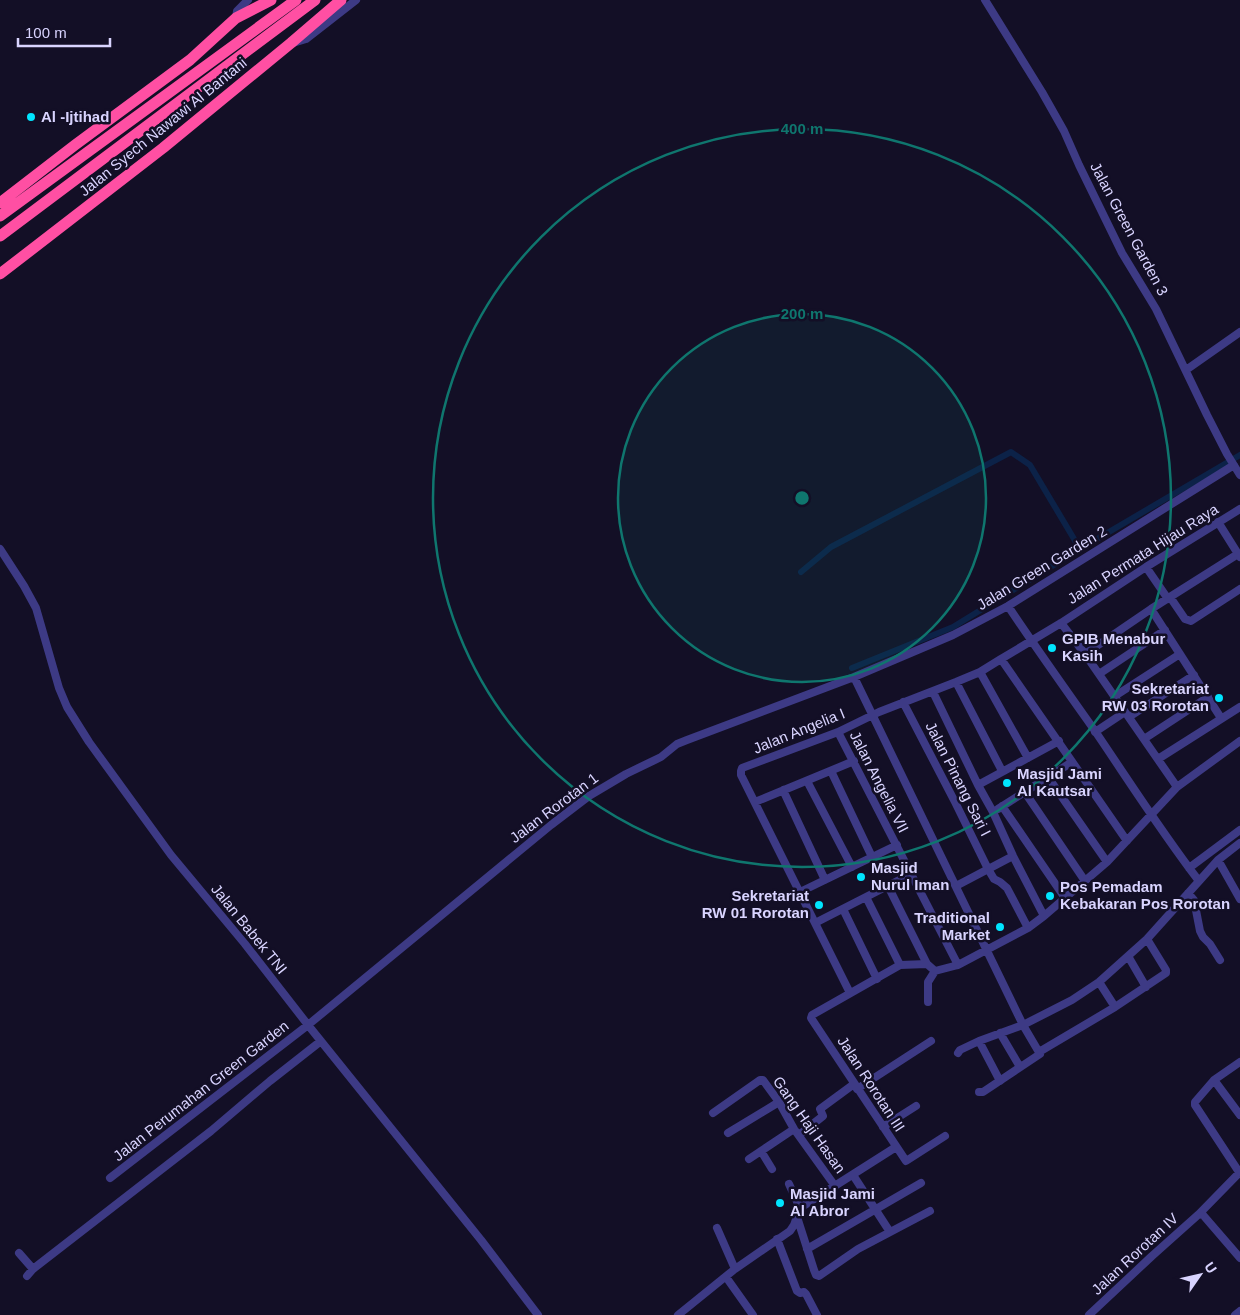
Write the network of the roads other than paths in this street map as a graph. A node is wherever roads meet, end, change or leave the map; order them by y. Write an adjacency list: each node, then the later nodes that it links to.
1 (248, 0): 8 (street)
2 (270, 0): 8 (highway)
3 (296, 0): 11 (highway)
4 (315, 0): 12 (highway)
5 (341, 0): 9 (highway, Jalan Syech Nawawi Al Bantani)
6 (356, 0): 9 (street)
7 (985, 0): 15 (street, Jalan Green Garden 3)
8 (236, 18): 10 (highway)
9 (291, 43): 13 (highway, Jalan Syech Nawawi Al Bantani)
10 (0, 203)
11 (0, 216)
12 (3, 234)
13 (0, 274)
14 (1240, 332): 15 (street)
15 (1186, 370): 16 (street, Jalan Green Garden 3)
16 (1233, 465): 17 (street, Jalan Green Garden 3); 25 (street, Jalan Green Garden 2)
17 (1240, 475)
18 (1240, 509): 19 (street, Jalan Permata Hijau Raya)
19 (1218, 522): 21 (street); 22 (street, Jalan Permata Hijau Raya)
20 (0, 549): 108 (street, Jalan Babek TNI)
21 (1239, 555): 24 (street)
22 (1146, 567): 24 (street); 27 (street, Jalan Permata Hijau Raya)
23 (1240, 589): 24 (street)
24 (1169, 598): 26 (street)
25 (1008, 606): 29 (street); 36 (street, Jalan Green Garden 2)
26 (1151, 609): 28 (street); 30 (street)
27 (1061, 623): 29 (street); 30 (street)
28 (1165, 630): 31 (street); 34 (street)
29 (1030, 640): 32 (street); 47 (street)
30 (1085, 654): 34 (street)
31 (1180, 654): 35 (street); 39 (street)
32 (1001, 659): 33 (street, Jalan Angelia I); 49 (street)
33 (980, 672): 37 (street, Jalan Angelia I); 51 (street)
34 (1099, 674): 39 (street)
35 (1194, 675): 40 (street); 44 (street)
36 (854, 677): 43 (street); 108 (street, Jalan Rorotan 1)
37 (956, 682): 38 (street, Jalan Angelia I); 56 (street)
38 (932, 692): 41 (street, Jalan Angelia I); 59 (street)
39 (1115, 696): 44 (street)
40 (1208, 697): 45 (street); 48 (street)
41 (903, 702): 43 (street, Jalan Angelia I); 77 (street, Jalan Pinang Sari I)
42 (1240, 707): 45 (street)
43 (872, 714): 46 (street, Jalan Angelia I); 83 (street)
44 (1127, 714): 47 (street); 48 (street)
45 (1221, 718): 52 (street)
46 (838, 732): 53 (street, Jalan Angelia VII); 63 (street, Jalan Angelia I)
47 (1095, 732): 66 (street)
48 (1144, 739): 52 (street)
49 (1058, 741): 51 (street); 54 (street)
50 (1240, 741): 60 (street)
51 (1028, 758): 56 (street)
52 (1158, 759): 60 (street)
53 (854, 761): 55 (street); 69 (street, Jalan Angelia VII)
54 (1072, 762): 57 (street); 68 (street)
55 (831, 771): 58 (street); 72 (street)
56 (1002, 772): 59 (street)
57 (1048, 777): 62 (street); 74 (street)
58 (807, 781): 61 (street); 75 (street)
59 (978, 785): 65 (street)
60 (1177, 787): 66 (street)
61 (783, 790): 63 (street); 79 (street)
62 (1024, 791): 64 (street); 80 (street)
63 (755, 802): 84 (street)
64 (1002, 806): 65 (street); 87 (street)
65 (993, 812): 71 (street)
66 (1151, 814): 68 (street); 76 (street)
67 (1240, 830): 76 (street)
68 (1127, 841): 74 (street)
69 (896, 845): 72 (street); 78 (street, Jalan Angelia VII)
70 (1239, 845): 73 (street)
71 (1013, 856): 77 (street); 90 (street)
72 (872, 857): 75 (street)
73 (1218, 860): 81 (street); 88 (street)
74 (1107, 862): 80 (street)
75 (852, 867): 79 (street)
76 (1189, 868): 81 (street)
77 (988, 870): 83 (street); 92 (street)
78 (911, 874): 82 (street); 99 (street, Jalan Angelia VII)
79 (825, 880): 84 (street)
80 (1085, 881): 87 (street)
81 (1199, 881): 85 (street)
82 (888, 886): 86 (street); 97 (street)
83 (956, 886): 94 (street)
84 (800, 892): 91 (street)
85 (1188, 893): 93 (street); 96 (street)
86 (866, 897): 89 (street); 98 (street)
87 (1065, 898): 90 (street)
88 (1240, 899)
89 (843, 909): 91 (street); 101 (street)
90 (1044, 916): 92 (street)
91 (815, 923): 104 (street)
92 (1028, 928): 94 (street)
93 (1147, 939): 95 (street); 103 (street)
94 (990, 949): 99 (street); 107 (street)
95 (1128, 956): 102 (street); 103 (street)
96 (1220, 960)
97 (927, 964): 98 (street); 100 (street)
98 (900, 965): 101 (street)
99 (958, 965): 100 (street)
100 (935, 971): 105 (street)
101 (877, 978): 104 (street)
102 (1100, 982): 106 (street); 107 (street)
103 (1146, 987): 106 (street)
104 (850, 993): 119 (street, Jalan Rorotan III)
105 (928, 1002)
106 (1115, 1007): 113 (street)
107 (1023, 1025): 109 (street); 113 (street)
108 (309, 1026): 110 (street, Jalan Babek TNI); 135 (street, Jalan Perumahan Green Garden)
109 (1000, 1034): 112 (street); 116 (street)
110 (319, 1039): 150 (street); 156 (street, Jalan Babek TNI)
111 (931, 1041): 119 (street)
112 (979, 1041): 114 (street); 118 (street)
113 (1039, 1052): 116 (street)
114 (958, 1053)
115 (1240, 1062): 117 (street)
116 (1020, 1068): 118 (street)
117 (1214, 1080): 124 (street); 133 (street)
118 (1000, 1081): 120 (street)
119 (856, 1087): 125 (street, Jalan Rorotan III); 126 (street)
120 (980, 1092)
121 (779, 1102): 123 (street, Gang Haji Hasan); 126 (street, Gang Haji Hasan); 127 (street)
122 (916, 1106): 125 (street)
123 (713, 1113)
124 (1240, 1115)
125 (883, 1126): 129 (street, Jalan Rorotan III)
126 (797, 1132): 130 (street); 138 (street, Gang Haji Hasan)
127 (728, 1133)
128 (945, 1136): 129 (street)
129 (896, 1147): 134 (street, Jalan Rorotan III)
130 (761, 1151): 131 (street); 132 (street)
131 (749, 1159)
132 (772, 1169)
133 (1240, 1172): 142 (street)
134 (853, 1175): 138 (street, Jalan Rorotan III); 140 (street)
135 (110, 1178)
136 (921, 1183): 140 (street)
137 (789, 1184): 139 (street)
138 (835, 1186): 139 (street, Jalan Rorotan III)
139 (800, 1208): 143 (street)
140 (876, 1210): 145 (street); 147 (street)
141 (930, 1211): 145 (street)
142 (1198, 1214): 149 (street, Jalan Rorotan IV); 160 (street, Jalan Rorotan IV)
143 (796, 1217): 146 (street); 147 (street)
144 (716, 1228): 151 (street)
145 (890, 1232): 147 (street)
146 (777, 1239): 151 (street); 159 (street)
147 (807, 1249)
148 (20, 1254): 150 (street)
149 (1240, 1258)
150 (31, 1268): 152 (street)
151 (735, 1269): 153 (street)
152 (27, 1276)
153 (726, 1277): 155 (street); 158 (street)
154 (1240, 1311): 161 (street)
155 (688, 1312): 157 (street)
156 (538, 1315)
157 (678, 1315)
158 (753, 1315)
159 (817, 1315)
160 (1089, 1315)
161 (1235, 1315)

